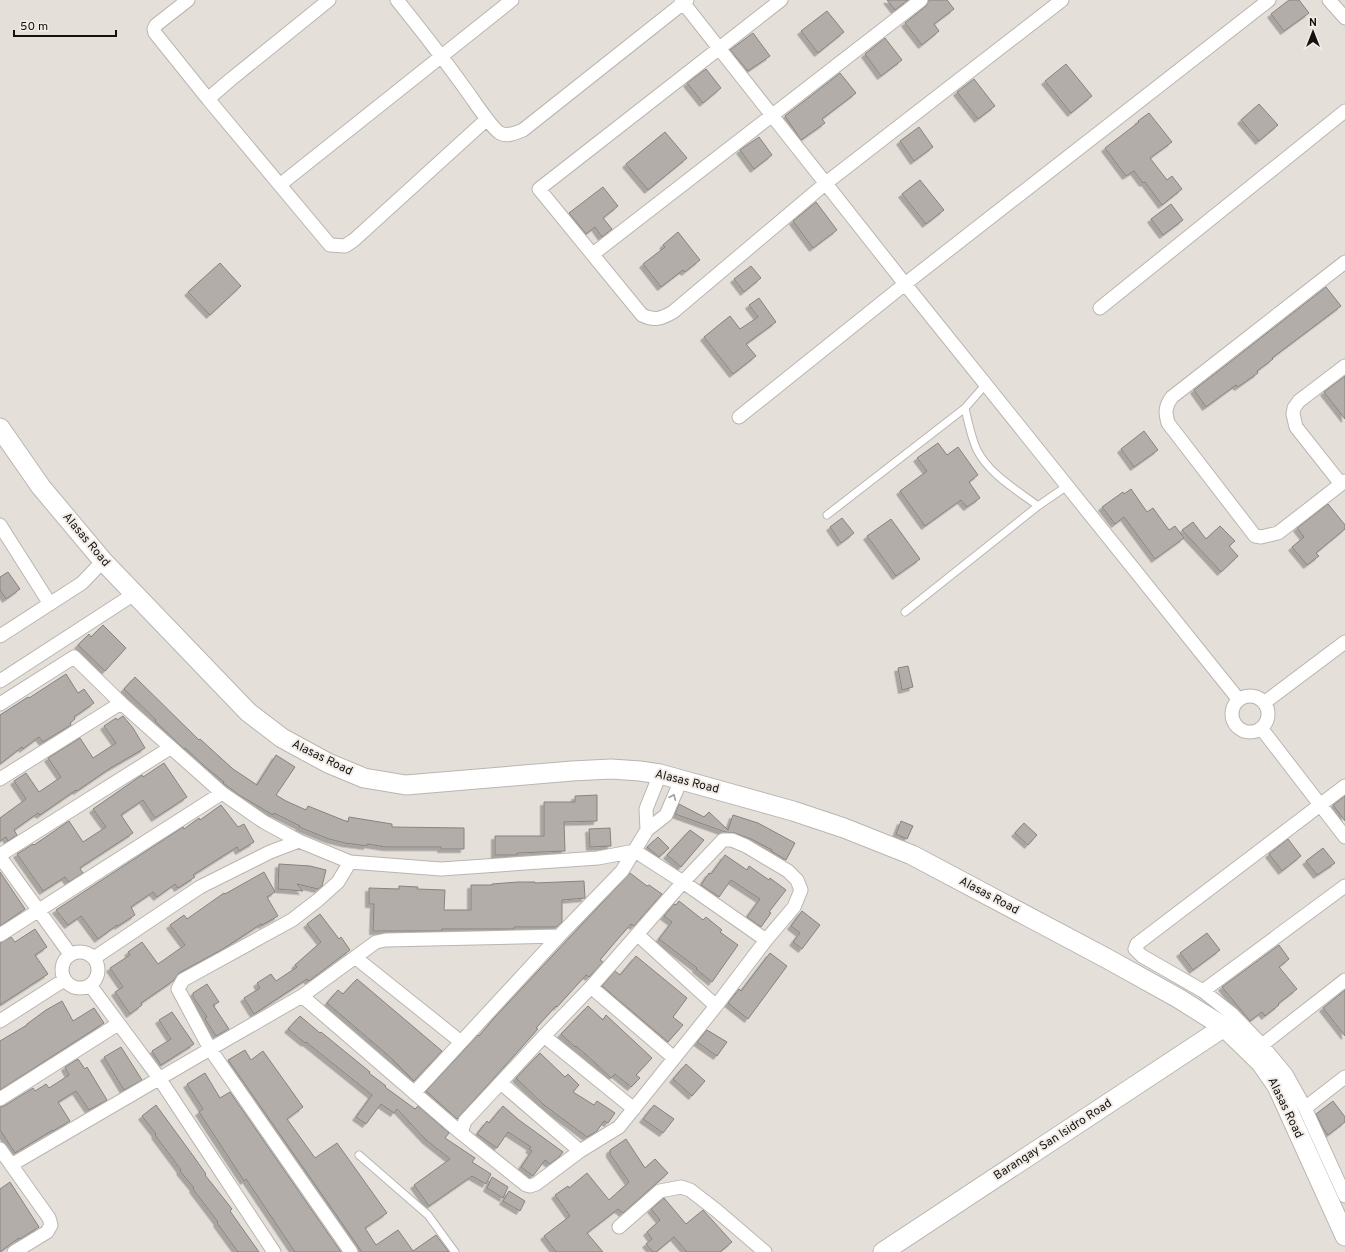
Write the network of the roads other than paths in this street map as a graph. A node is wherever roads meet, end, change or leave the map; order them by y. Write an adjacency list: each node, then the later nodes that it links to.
1 (188, 0): 14 (street)
2 (397, 0): 13 (street)
3 (512, 0): 13 (street)
4 (781, 0): 12 (street)
5 (920, 0): 16 (street)
6 (1062, 0): 18 (street)
7 (1269, 0): 22 (street)
8 (1329, 0): 11 (street)
9 (684, 1): 12 (street); 17 (street)
10 (322, 2): 14 (street)
11 (1345, 18)
12 (719, 48): 16 (street); 20 (street)
13 (442, 56): 17 (street); 19 (street)
14 (208, 99): 19 (street)
15 (1345, 111): 23 (street)
16 (773, 116): 18 (street); 20 (street)
17 (487, 119): 19 (street)
18 (826, 183): 20 (street); 22 (street)
19 (280, 184)
20 (593, 254)
21 (1345, 262): 29 (street)
22 (905, 284): 25 (street); 27 (street)
23 (1100, 308)
24 (1345, 366): 29 (street)
25 (986, 384): 26 (lane); 30 (street)
26 (966, 408): 31 (lane); 32 (lane)
27 (739, 417)
28 (0, 428): 34 (street, Alasas Road)
29 (1343, 482)
30 (1067, 486): 31 (lane); 41 (street)
31 (1038, 506): 37 (lane)
32 (827, 515)
33 (0, 525): 36 (street)
34 (103, 561): 35 (street, Alasas Road); 36 (street)
35 (134, 594): 40 (street); 47 (street, Alasas Road)
36 (50, 604): 38 (street)
37 (905, 612)
38 (0, 636)
39 (1345, 642): 43 (street)
40 (0, 681)
41 (1239, 700): 43 (street); 45 (street)
42 (121, 703): 44 (street); 46 (street); 48 (street)
43 (1264, 703): 45 (street)
44 (0, 704)
45 (1261, 728): 52 (street)
46 (170, 748): 51 (street); 57 (street)
47 (660, 774): 49 (street, Alasas Road); 53 (street)
48 (0, 779)
49 (681, 780): 53 (street, one-way to 49); 78 (street, Alasas Road)
50 (1345, 786): 52 (street)
51 (222, 793): 55 (street); 61 (street)
52 (1320, 805): 54 (street); 73 (street)
53 (647, 830): 56 (street)
54 (1345, 837)
55 (299, 841): 58 (street); 67 (street)
56 (635, 851): 58 (street); 59 (street); 64 (street)
57 (0, 856): 61 (street)
58 (350, 862): 82 (street)
59 (683, 882): 63 (street); 65 (street); 65 (street)
60 (1345, 886): 73 (street)
61 (39, 910): 62 (street); 66 (street)
62 (0, 935)
63 (638, 935): 72 (street); 75 (street)
64 (559, 936): 68 (street); 80 (street)
65 (766, 940): 75 (street)
66 (70, 954): 67 (street); 69 (street)
67 (94, 958): 71 (street)
68 (356, 958): 74 (street); 80 (street)
69 (64, 980): 71 (street); 76 (street)
70 (1345, 980): 81 (street)
71 (90, 985): 77 (street)
72 (591, 987): 79 (street); 83 (street)
73 (1203, 991): 81 (street)
74 (302, 996): 82 (street); 87 (street)
75 (716, 1006): 83 (street)
76 (0, 1021)
77 (118, 1024): 85 (street); 88 (street)
78 (1224, 1028): 98 (street, Alasas Road); 104 (street, Barangay San Isidro Road)
79 (544, 1036): 86 (street); 90 (street)
80 (461, 1042): 87 (street)
81 (1262, 1045): 89 (street)
82 (210, 1049): 85 (street); 101 (street)
83 (674, 1058): 90 (street)
84 (1345, 1077): 89 (street)
85 (159, 1078): 95 (street); 100 (street)
86 (501, 1083): 91 (street); 93 (street)
87 (414, 1093): 91 (street)
88 (0, 1100)
89 (1305, 1108): 96 (street)
90 (634, 1109): 93 (street)
91 (461, 1133): 93 (street)
92 (0, 1149): 95 (street)
93 (580, 1151)
94 (359, 1155): 102 (lane)
95 (11, 1165): 99 (street)
96 (1345, 1196)
97 (619, 1227): 103 (street)
98 (1345, 1236)
99 (14, 1252)
100 (274, 1252)
101 (351, 1252)
102 (455, 1252)
103 (766, 1252)
104 (883, 1252)

